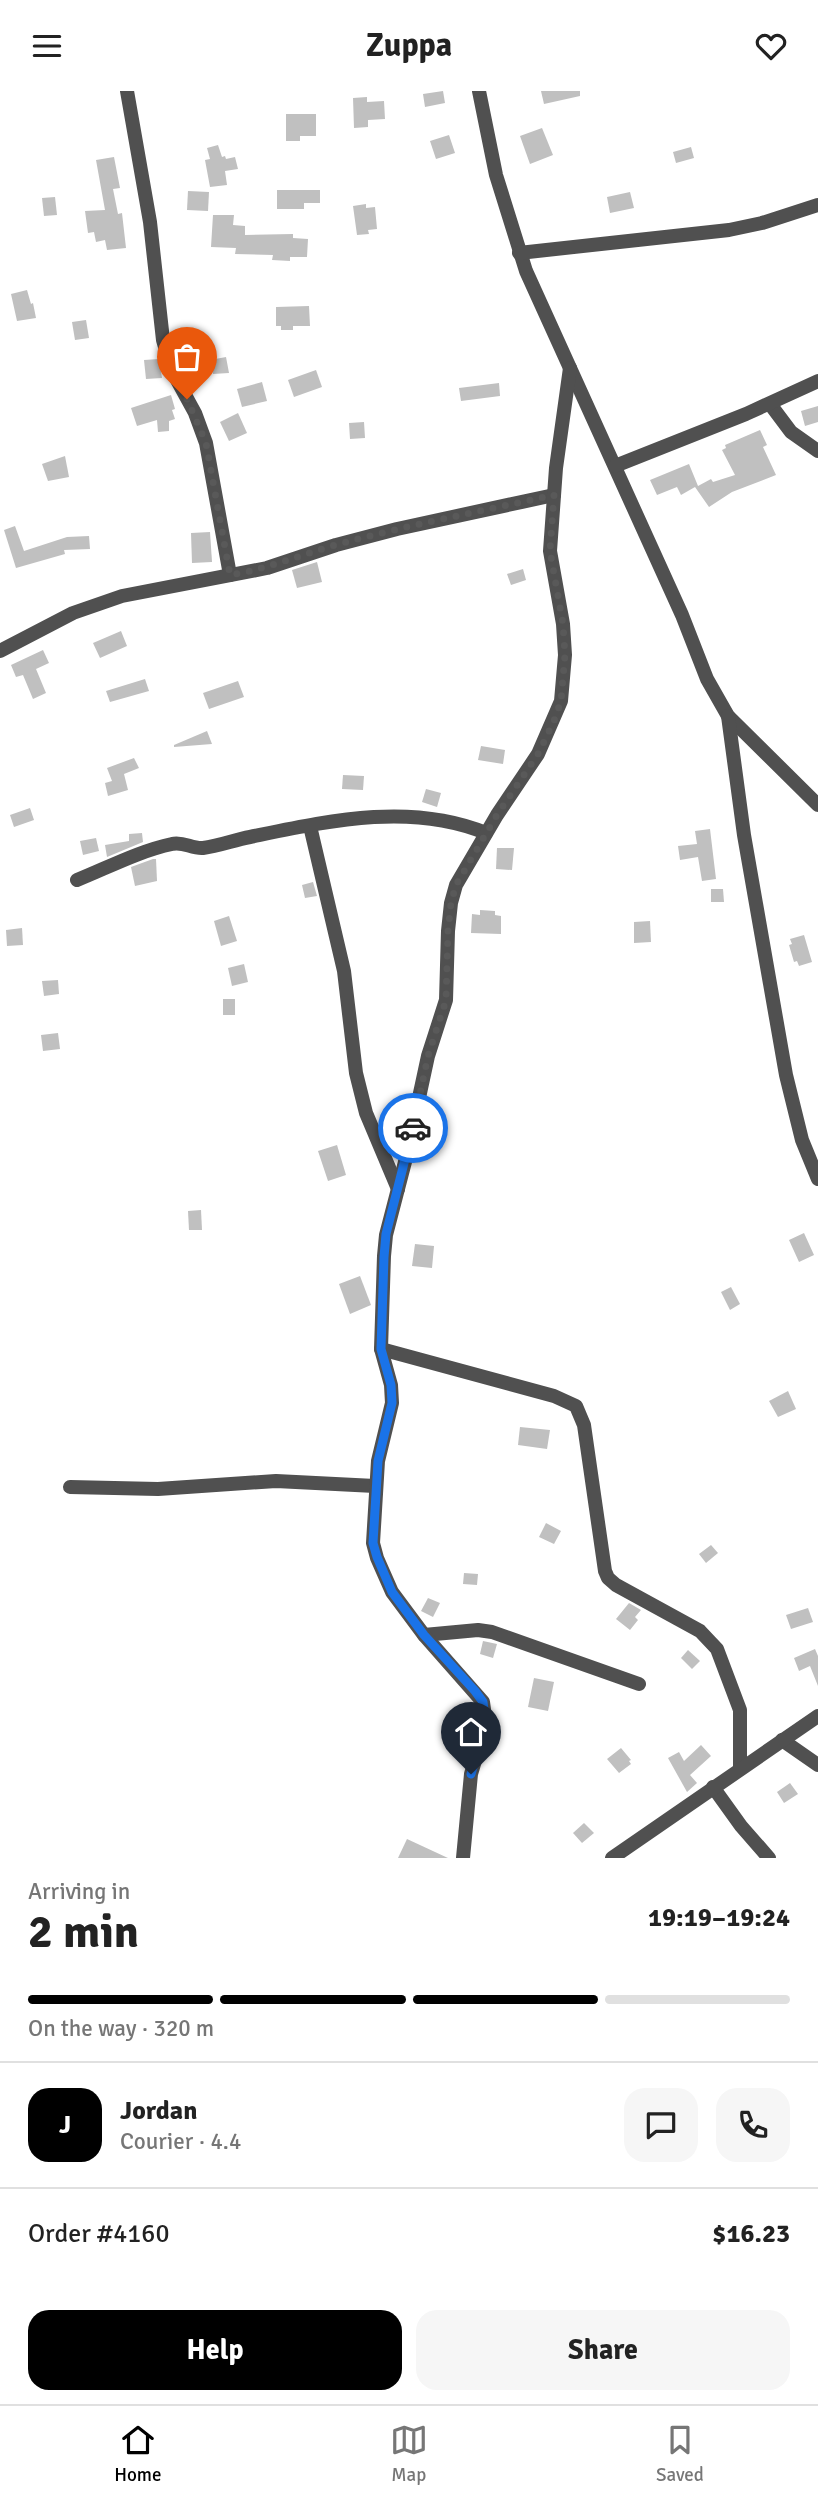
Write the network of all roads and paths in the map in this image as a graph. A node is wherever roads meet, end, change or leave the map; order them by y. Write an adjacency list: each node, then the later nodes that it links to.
1 (127, 91): 11 (street)
2 (479, 91): 4 (street)
3 (818, 205): 4 (street)
4 (519, 253): 5 (street)
5 (569, 368): 9 (street); 10 (street)
6 (818, 381): 7 (street)
7 (770, 404): 8 (street); 9 (street)
8 (818, 451)
9 (615, 466): 13 (street)
10 (554, 495): 11 (street); 16 (street)
11 (230, 575): 12 (street)
12 (0, 651)
13 (728, 716): 14 (street); 18 (street)
14 (818, 805)
15 (310, 826): 16 (street); 17 (street); 19 (street)
16 (486, 834): 19 (street)
17 (77, 880)
18 (818, 1179)
19 (398, 1189): 20 (street)
20 (381, 1349): 21 (street); 28 (street)
21 (375, 1486): 22 (street); 23 (street)
22 (70, 1487)
23 (424, 1635): 24 (street); 30 (street)
24 (639, 1683)
25 (818, 1716): 26 (street)
26 (782, 1740): 27 (street); 28 (street)
27 (818, 1765)
28 (740, 1769): 29 (street)
29 (713, 1787): 31 (street); 32 (street)
30 (463, 1858)
31 (612, 1858)
32 (769, 1858)

